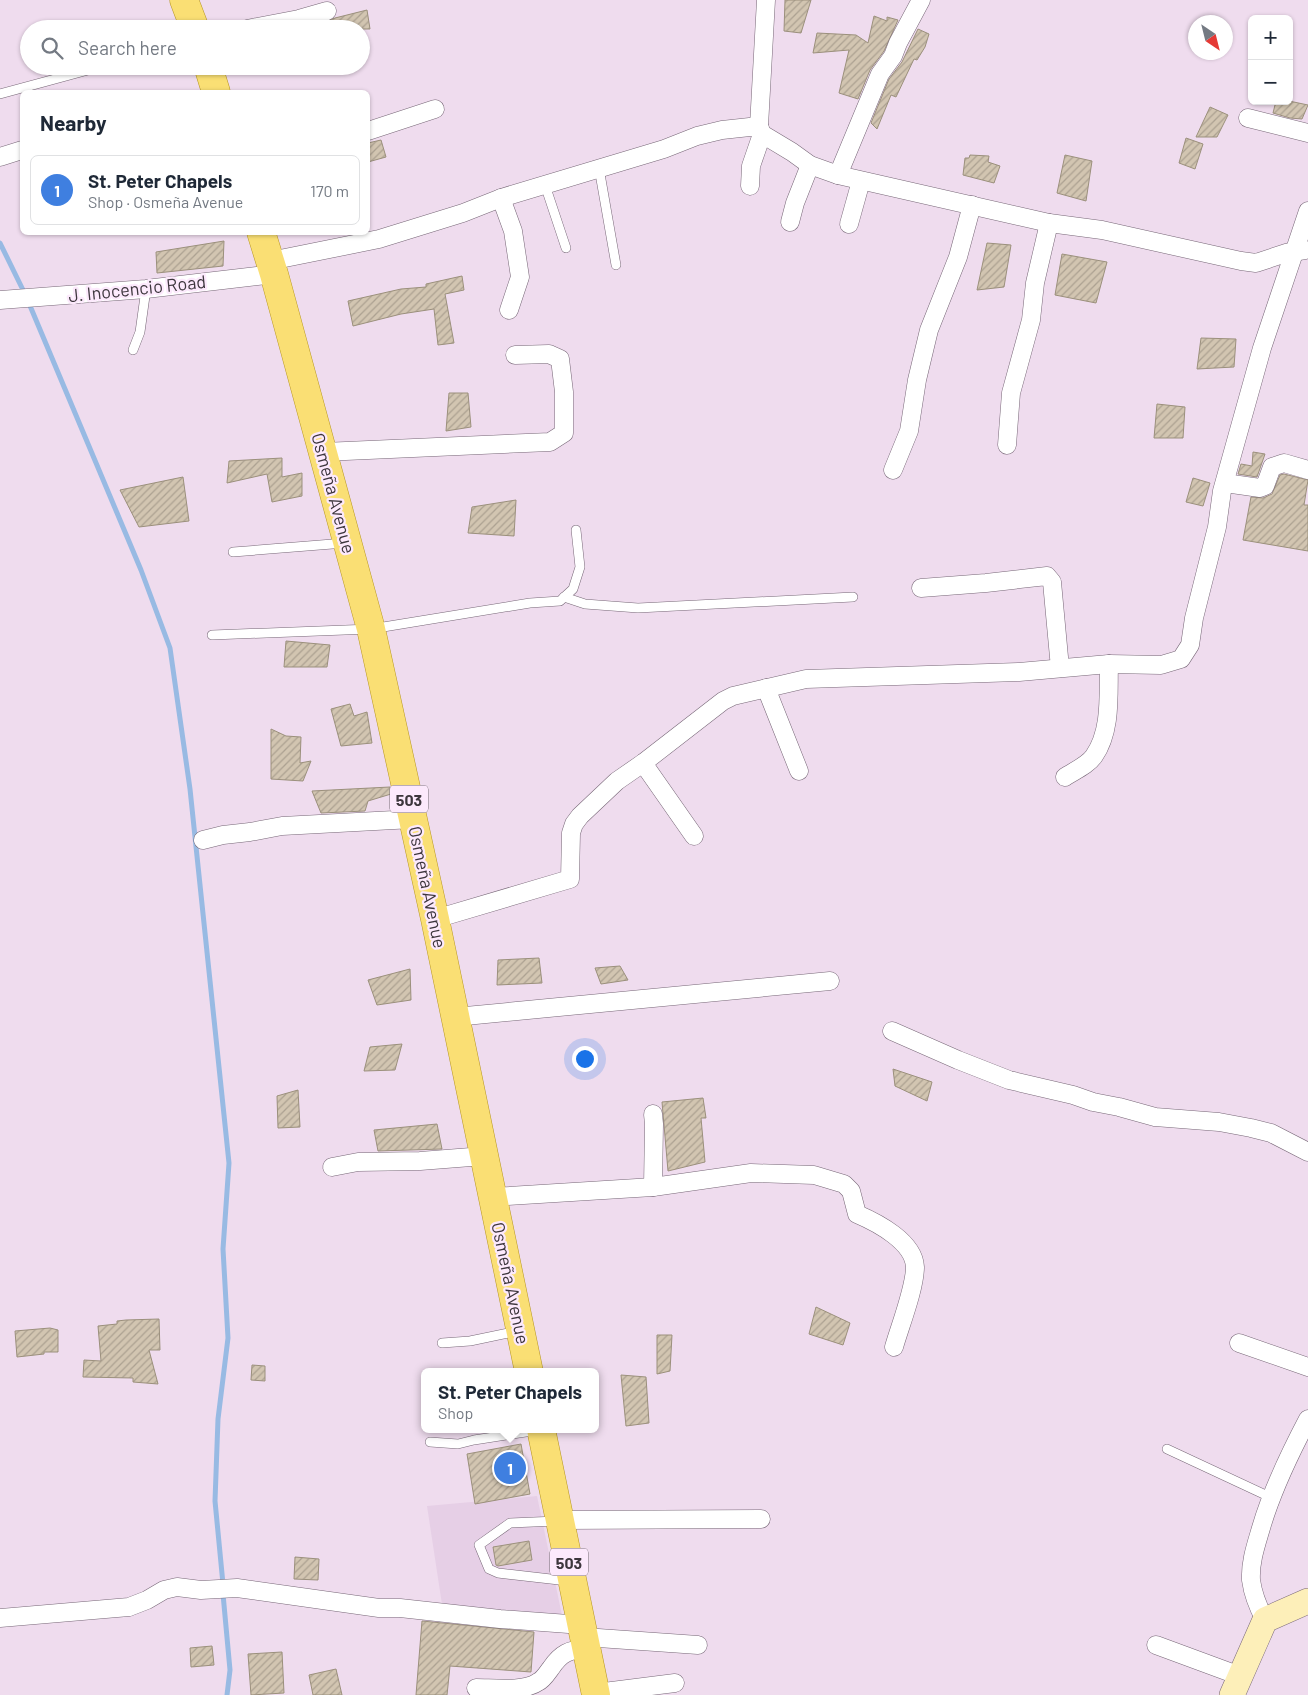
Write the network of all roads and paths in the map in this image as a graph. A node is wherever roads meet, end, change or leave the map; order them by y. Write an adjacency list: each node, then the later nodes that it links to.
1 (184, 0): 5 (main road)
2 (766, 0): 14 (street)
3 (921, 0): 20 (street)
4 (327, 11): 6 (street)
5 (192, 20)
6 (294, 20)
7 (70, 75): 10 (lane)
8 (211, 75): 9 (main road)
9 (215, 90)
10 (0, 94)
11 (435, 109): 13 (street)
12 (1248, 118): 15 (street)
13 (370, 130)
14 (761, 130): 18 (street); 19 (street, J. Inocencio Road); 23 (street)
15 (1308, 133)
16 (20, 151): 17 (street)
17 (0, 157)
18 (810, 166): 20 (street); 27 (street)
19 (599, 168): 22 (street, J. Inocencio Road); 33 (lane)
20 (838, 175): 21 (street)
21 (861, 181): 25 (street); 29 (street)
22 (545, 185): 24 (street, J. Inocencio Road); 31 (lane)
23 (750, 186)
24 (501, 198): 34 (street, J. Inocencio Road); 37 (street)
25 (972, 205): 28 (street); 42 (street)
26 (1308, 212): 32 (street)
27 (790, 222)
28 (1049, 223): 32 (street); 40 (street)
29 (849, 224)
30 (262, 235): 34 (main road, Osmeña Avenue / 503)
31 (566, 248)
32 (1302, 250): 44 (street)
33 (616, 265)
34 (272, 268): 35 (street, J. Inocencio Road); 41 (main road, Osmeña Avenue / 503)
35 (146, 289): 36 (street, J. Inocencio Road); 38 (lane)
36 (0, 300)
37 (509, 310)
38 (133, 350)
39 (515, 355): 41 (street)
40 (1007, 445)
41 (323, 452): 46 (main road, Osmeña Avenue / 503)
42 (893, 470)
43 (1308, 470): 44 (street)
44 (1225, 483): 53 (street)
45 (576, 530): 49 (lane)
46 (348, 543): 47 (lane); 51 (main road, Osmeña Avenue / 503)
47 (233, 552)
48 (921, 588): 54 (street)
49 (564, 597): 50 (lane); 51 (lane)
50 (853, 597)
51 (371, 629): 52 (lane); 59 (main road, Osmeña Avenue / 503)
52 (212, 635)
53 (1109, 664): 54 (street); 58 (street)
54 (1060, 668): 55 (street)
55 (766, 688): 56 (street); 57 (street)
56 (643, 763): 60 (street); 62 (street)
57 (799, 771)
58 (1065, 777)
59 (413, 819): 61 (street); 62 (main road, Osmeña Avenue / 503)
60 (694, 836)
61 (203, 840)
62 (435, 919): 64 (main road, Osmeña Avenue / 503)
63 (830, 981): 64 (street)
64 (455, 1017): 68 (main road, Osmeña Avenue / 503)
65 (892, 1032): 67 (street)
66 (652, 1114): 70 (street)
67 (1308, 1152)
68 (484, 1156): 69 (street); 71 (main road, Osmeña Avenue / 503)
69 (332, 1167)
70 (653, 1187): 71 (street); 75 (street)
71 (493, 1197): 72 (main road, Osmeña Avenue / 503)
72 (520, 1330): 73 (lane); 77 (main road, Osmeña Avenue / 503)
73 (442, 1343)
74 (1239, 1343): 76 (street)
75 (894, 1347)
76 (1308, 1367)
77 (528, 1368)
78 (1308, 1419): 83 (street)
79 (521, 1433): 81 (lane)
80 (542, 1433): 85 (main road, 503)
81 (430, 1442)
82 (1167, 1449): 83 (lane)
83 (1270, 1497): 89 (street)
84 (761, 1519): 85 (street)
85 (560, 1520): 86 (main road, 503); 86 (lane)
86 (573, 1581): 90 (main road, 503)
87 (1308, 1600): 89 (street)
88 (0, 1618): 90 (street)
89 (1265, 1620): 94 (street)
90 (584, 1636): 91 (street); 95 (street); 96 (main road, 503)
91 (698, 1645)
92 (1156, 1645): 94 (street)
93 (675, 1683): 96 (street)
94 (1236, 1686)
95 (476, 1688)
96 (596, 1694)

